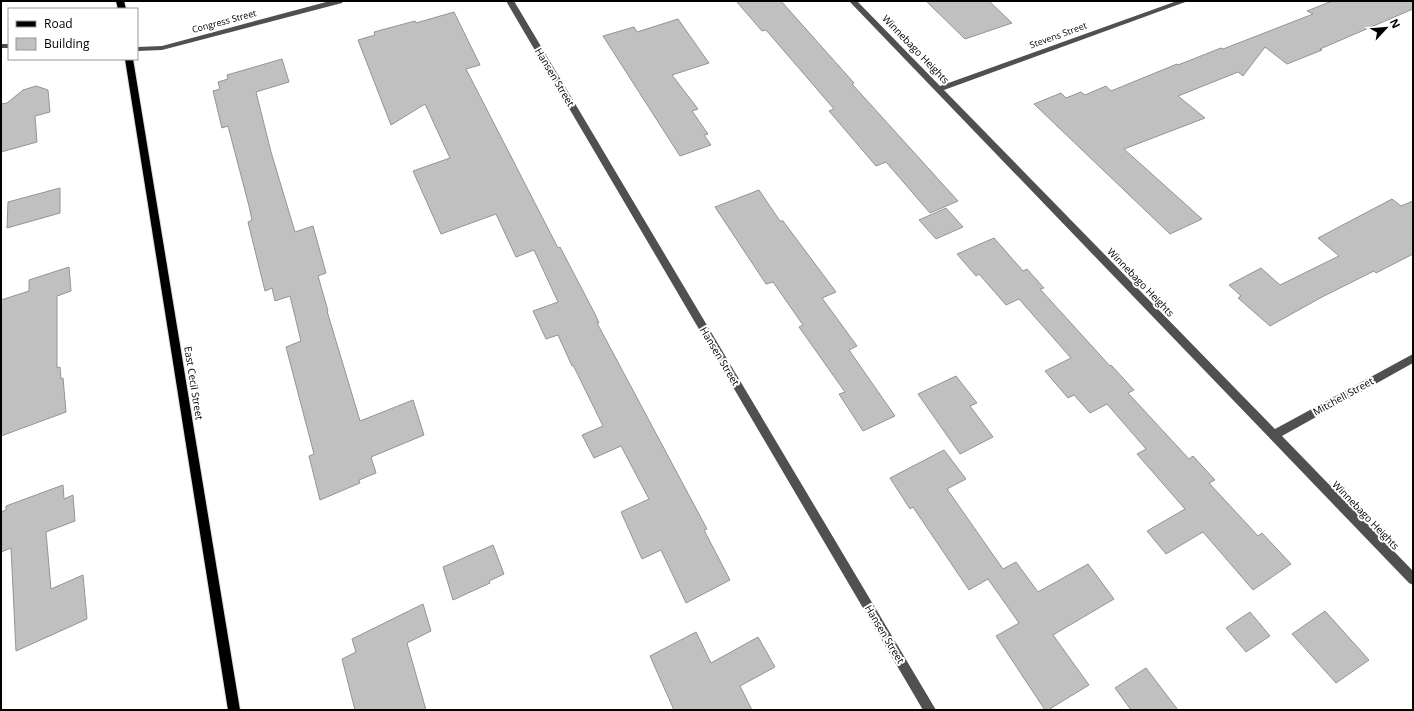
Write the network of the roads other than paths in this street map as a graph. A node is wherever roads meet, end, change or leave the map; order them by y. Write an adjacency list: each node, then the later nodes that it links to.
1 (339, 1): 5 (street, Congress Street)
2 (510, 1): 12 (street, Hansen Street)
3 (853, 1): 7 (street, Winnebago Heights)
4 (1184, 1): 7 (street, Stevens Street)
5 (138, 49)
6 (129, 60): 11 (main road, East Cecil Street)
7 (938, 89): 9 (street, Winnebago Heights)
8 (1413, 358): 9 (street, Mitchell Street)
9 (1274, 435): 10 (street, Winnebago Heights)
10 (1413, 579)
11 (234, 710)
12 (930, 710)

